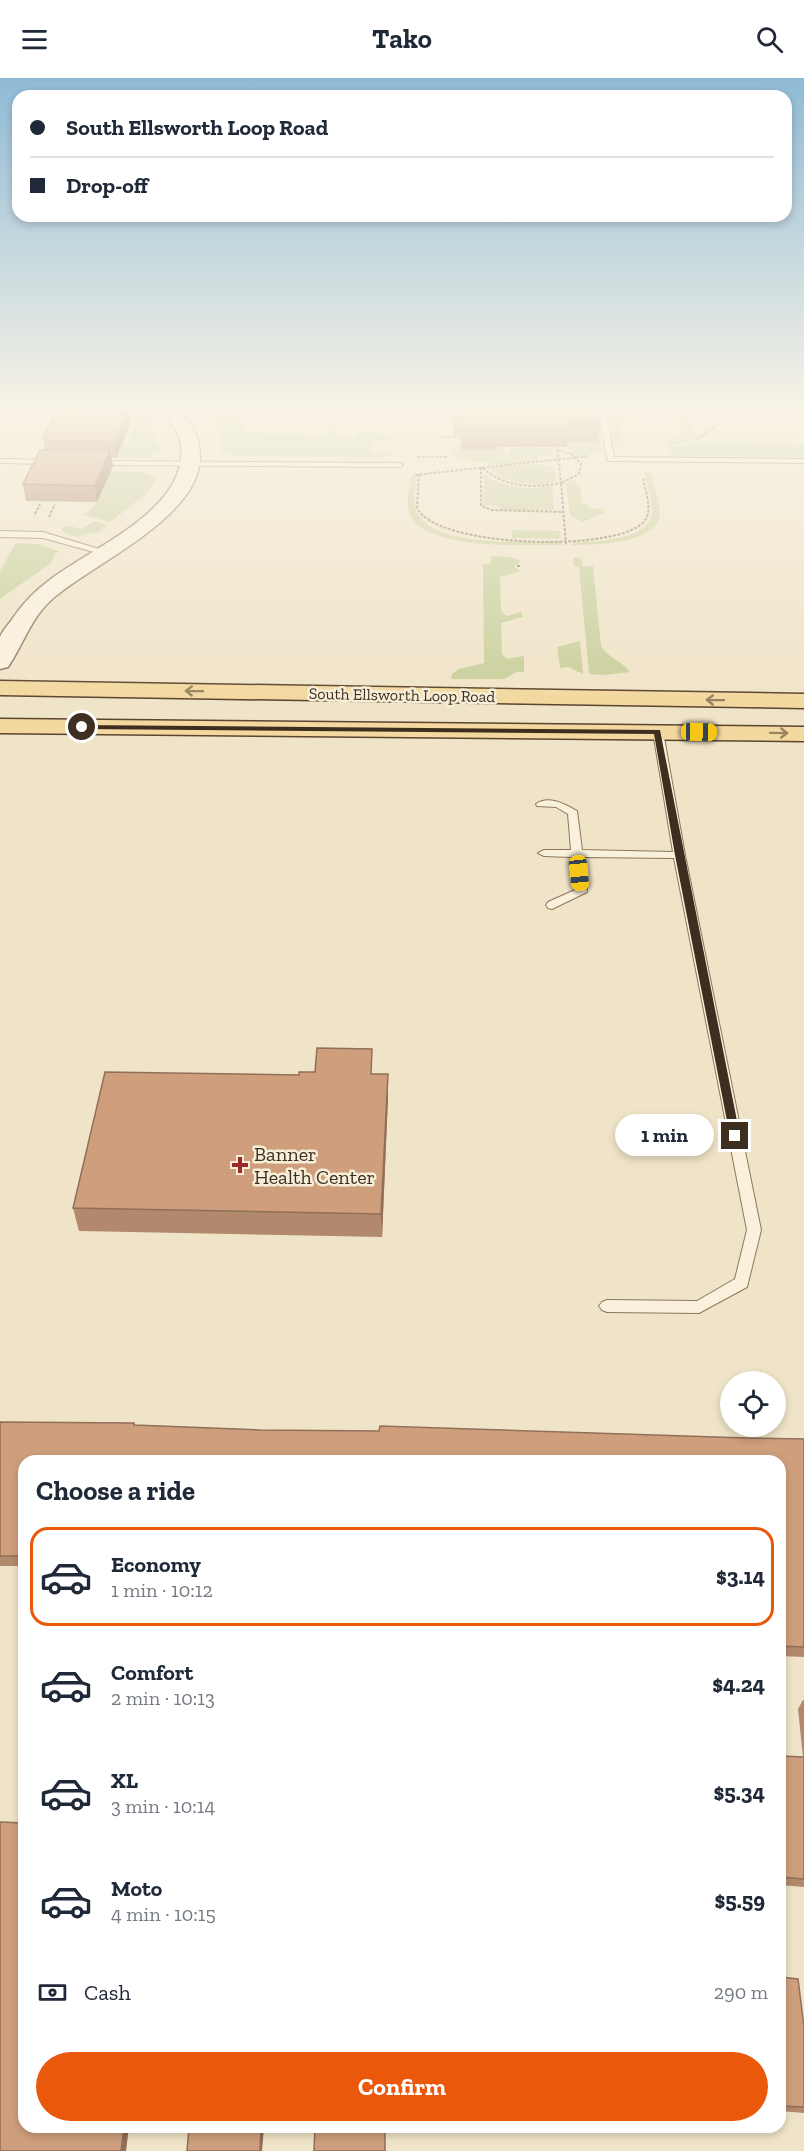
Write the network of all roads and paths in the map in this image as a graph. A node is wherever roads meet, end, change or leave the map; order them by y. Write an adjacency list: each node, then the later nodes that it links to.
1 (39, 507): 9 (path)
2 (54, 507): 10 (path)
3 (166, 507): 14 (street)
4 (418, 507): 12 (path)
5 (483, 507): 8 (path)
6 (563, 507): 8 (path)
7 (648, 507): 12 (path)
8 (563, 512): 12 (path)
9 (33, 518)
10 (48, 518)
11 (0, 534): 14 (lane)
12 (566, 540): 13 (path)
13 (566, 545)
14 (105, 552): 15 (street)
15 (0, 662)
16 (0, 688): 17 (main road, South Ellsworth Loop Road, one-way to 16)
17 (804, 701)
18 (0, 726): 19 (main road, South Ellsworth Loop Road)
19 (658, 732): 20 (main road, South Ellsworth Loop Road, one-way to 20); 24 (lane)
20 (804, 734)
21 (542, 804): 23 (lane)
22 (544, 853): 23 (lane)
23 (577, 854): 24 (lane); 25 (lane)
24 (679, 855): 26 (lane)
25 (552, 905)
26 (607, 1306)

